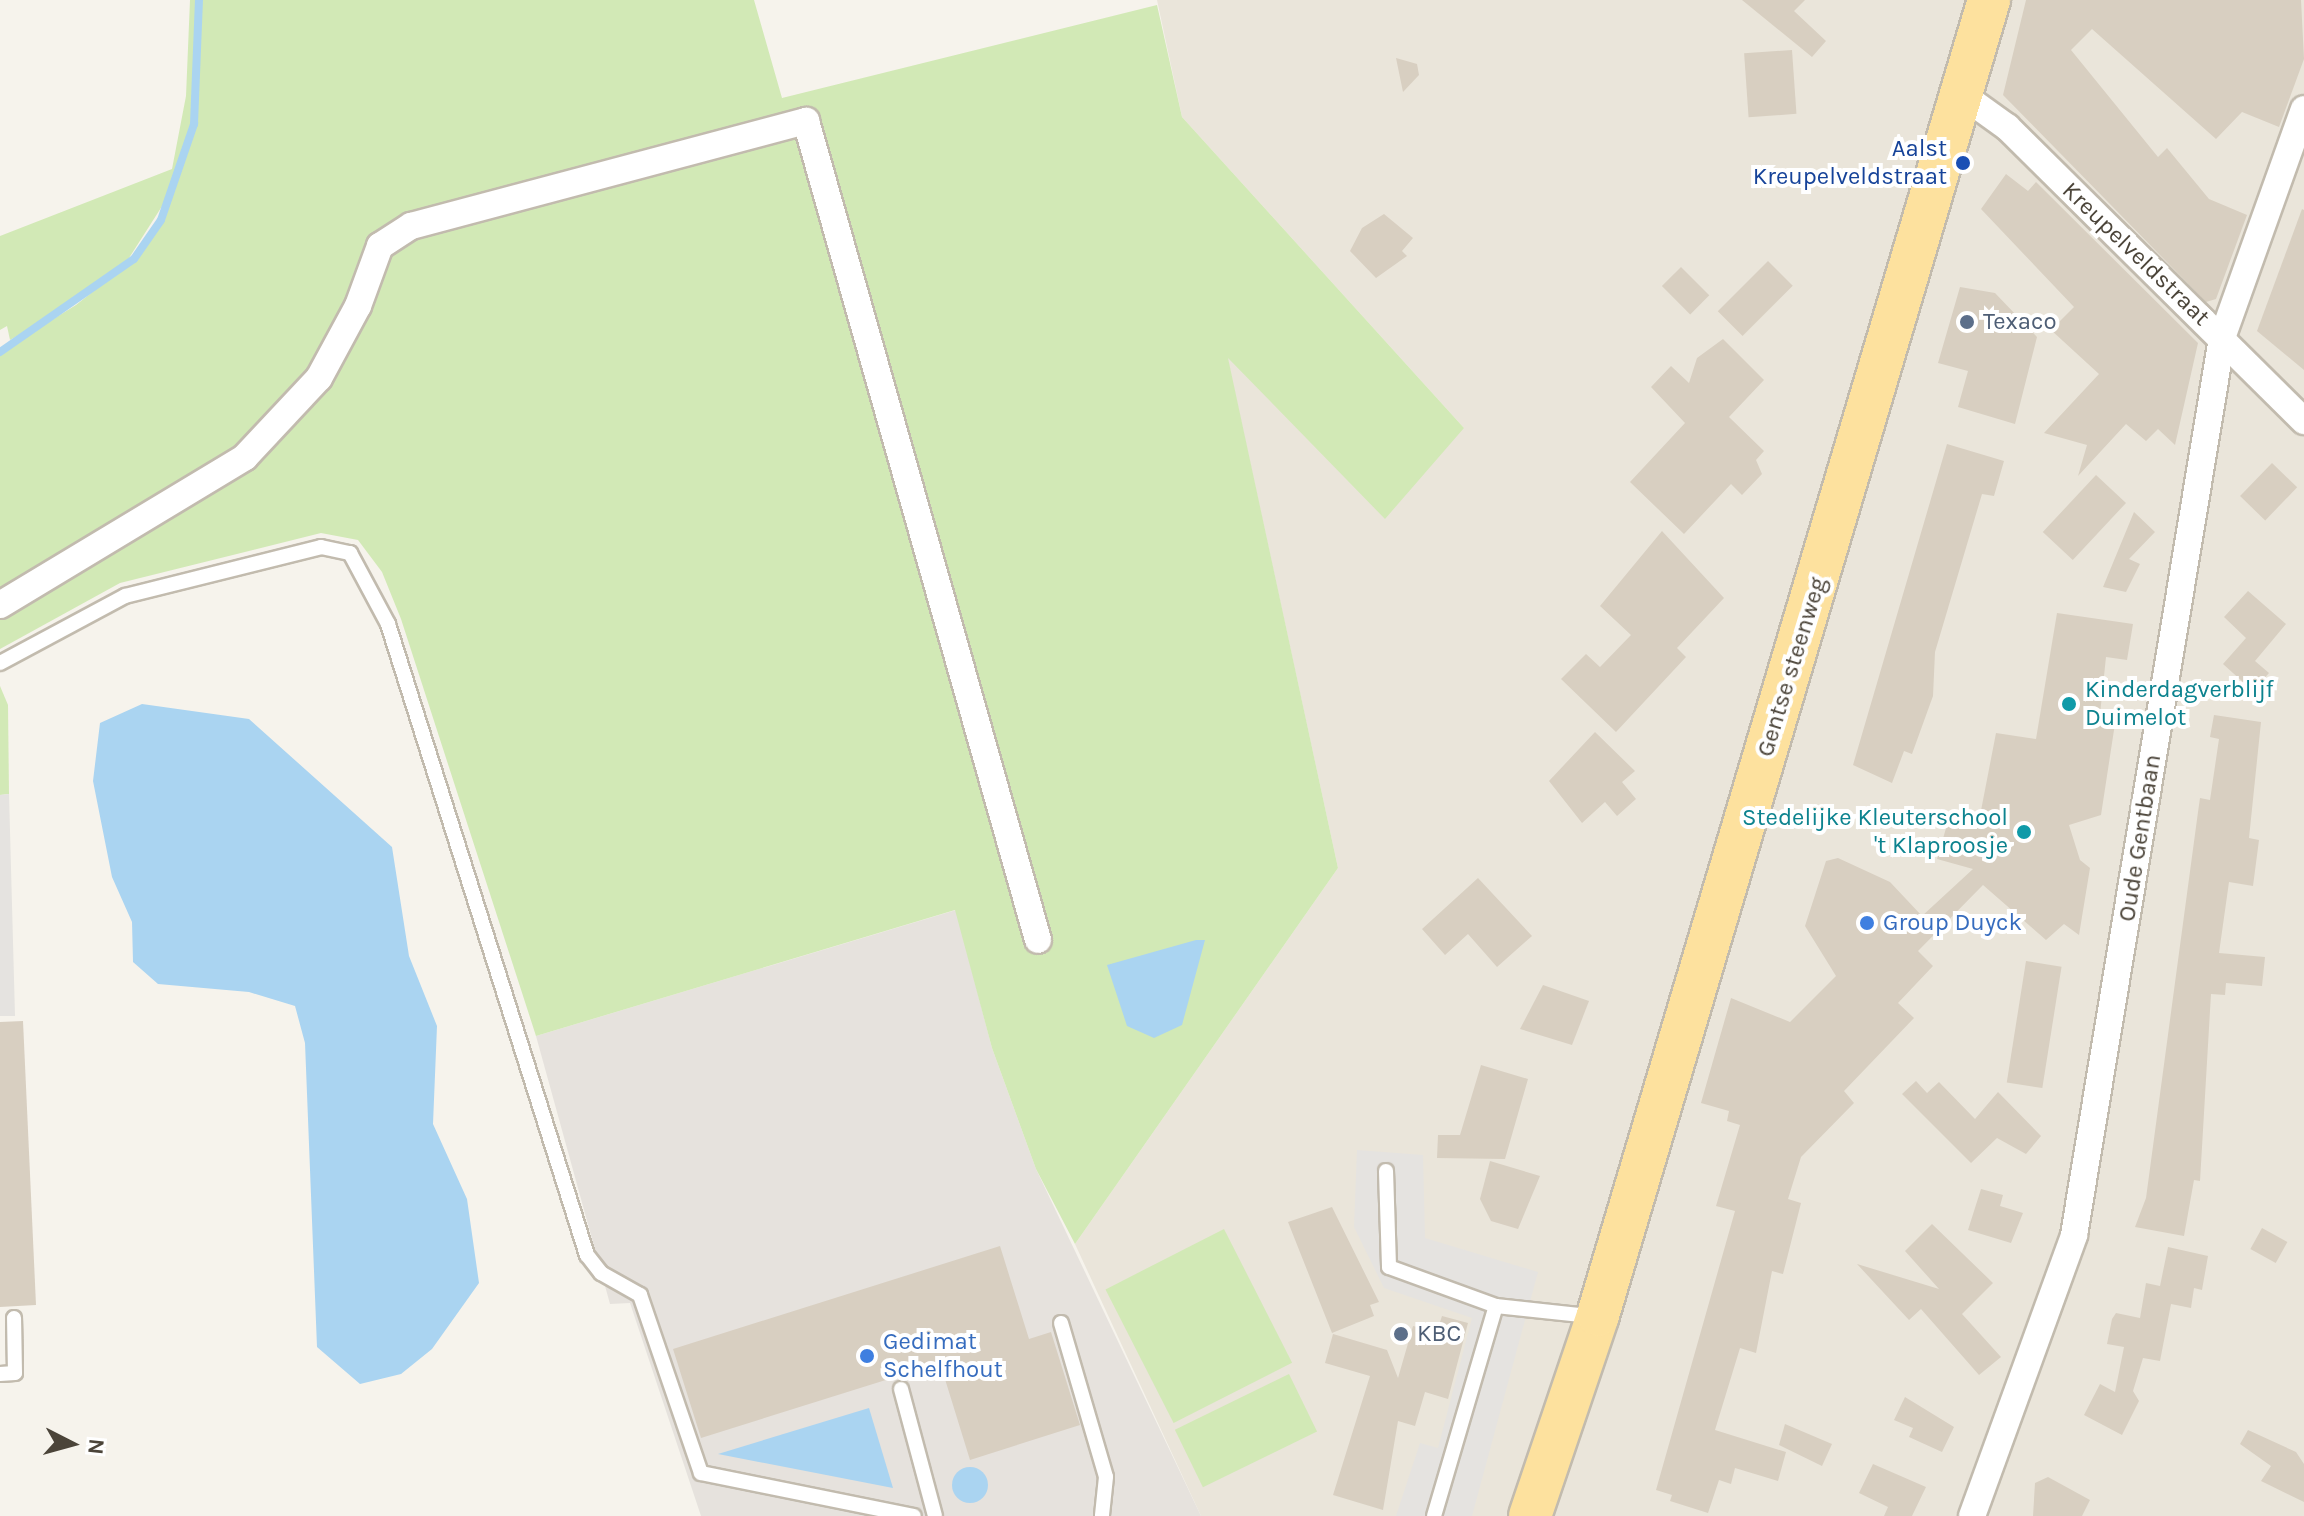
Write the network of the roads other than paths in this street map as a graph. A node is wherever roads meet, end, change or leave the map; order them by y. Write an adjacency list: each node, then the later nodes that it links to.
1 (1989, 0): 2 (main road, Gentse steenweg)
2 (1961, 94): 4 (street, Kreupelveldstraat); 13 (main road, Gentse steenweg)
3 (2304, 109): 4 (street, Oude Gentbaan)
4 (2222, 338): 5 (street, Kreupelveldstraat); 22 (street, Oude Gentbaan)
5 (2304, 421)
6 (0, 605): 8 (street)
7 (0, 663): 16 (lane)
8 (1038, 940)
9 (1386, 1171): 10 (lane)
10 (1496, 1306): 13 (lane); 19 (lane)
11 (14, 1318): 14 (lane)
12 (1061, 1323): 18 (lane)
13 (1595, 1324): 20 (main road, Gentse steenweg); 21 (main road, Gentse steenweg)
14 (0, 1374)
15 (901, 1389): 17 (lane)
16 (914, 1516)
17 (935, 1516)
18 (1102, 1516)
19 (1434, 1516)
20 (1530, 1516)
21 (1556, 1516)
22 (1972, 1516)

